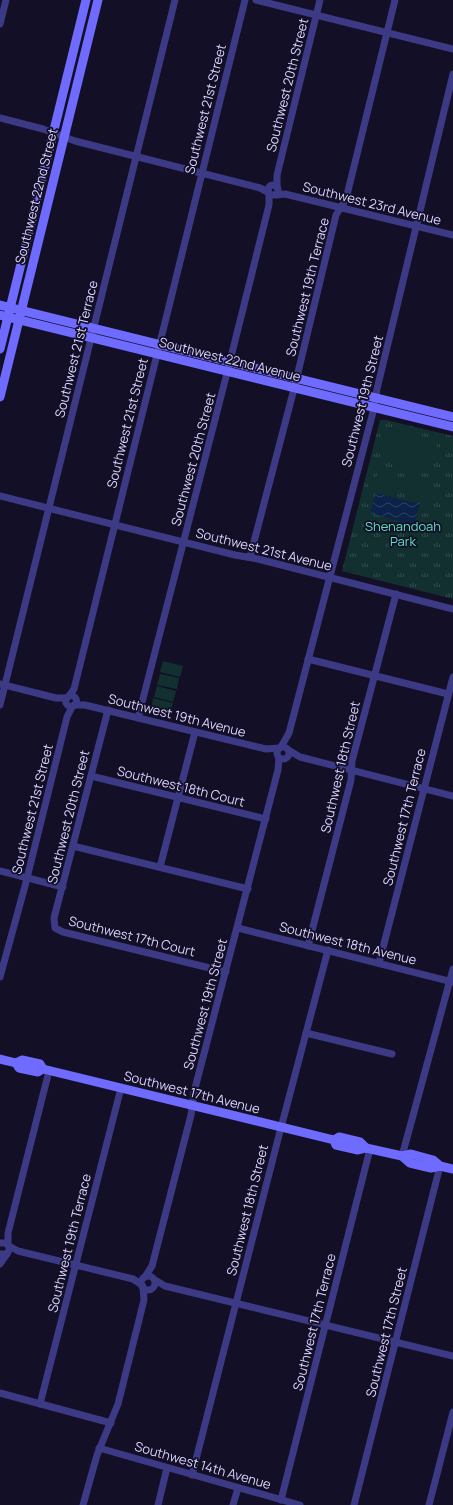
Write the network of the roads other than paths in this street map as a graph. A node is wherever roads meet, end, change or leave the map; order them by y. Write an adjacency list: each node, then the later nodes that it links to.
1 (6, 0): 10 (street)
2 (86, 0): 15 (main road, Southwest 22nd Street)
3 (98, 0): 16 (main road, Southwest 22nd Street)
4 (175, 0): 17 (street, Southwest 21st Terrace)
5 (244, 0): 18 (street, Southwest 21st Street)
6 (256, 0): 9 (street)
7 (320, 0): 9 (street, Southwest 20th Street)
8 (395, 0): 11 (street, Southwest 19th Terrace)
9 (316, 15): 11 (street); 19 (street, Southwest 20th Street)
10 (0, 24)
11 (387, 33): 12 (street); 20 (street, Southwest 19th Terrace)
12 (453, 49)
13 (453, 74): 21 (street, Southwest 19th Street)
14 (0, 118): 15 (street, Southwest 23rd Avenue)
15 (53, 133): 16 (street, Southwest 23rd Avenue); 24 (main road, Southwest 22nd Street)
16 (64, 137): 17 (street, Southwest 23rd Avenue); 25 (main road, Southwest 22nd Street)
17 (136, 156): 18 (street, Southwest 23rd Avenue); 28 (street, Southwest 21st Terrace)
18 (202, 173): 19 (street, Southwest 23rd Avenue); 30 (street, Southwest 21st Street)
19 (273, 190): 20 (street, Southwest 23rd Avenue); 33 (street, Southwest 20th Street)
20 (341, 208): 21 (street, Southwest 23rd Avenue); 35 (street, Southwest 19th Terrace)
21 (417, 226): 22 (street, Southwest 23rd Avenue); 38 (street, Southwest 19th Street)
22 (453, 236)
23 (0, 305): 24 (main road, Southwest 22nd Avenue)
24 (10, 307): 25 (main road, Southwest 22nd Avenue); 26 (main road, Southwest 22nd Street)
25 (22, 310): 27 (main road, Southwest 22nd Street); 28 (main road, Southwest 22nd Avenue)
26 (4, 316): 27 (main road, Southwest 22nd Avenue); 31 (main road, Southwest 22nd Street)
27 (19, 320): 29 (main road, Southwest 22nd Avenue); 37 (main road, Southwest 22nd Street)
28 (94, 328): 29 (street, Southwest 21st Terrace); 30 (main road, Southwest 22nd Avenue)
29 (91, 337): 32 (main road, Southwest 22nd Avenue); 43 (street, Southwest 21st Terrace)
30 (159, 344): 32 (street, Southwest 21st Street); 33 (main road, Southwest 22nd Avenue)
31 (0, 349)
32 (157, 354): 34 (main road, Southwest 22nd Avenue); 44 (street, Southwest 21st Street)
33 (230, 362): 34 (street, Southwest 20th Street); 35 (main road, Southwest 22nd Avenue)
34 (228, 372): 36 (main road, Southwest 22nd Avenue); 45 (street, Southwest 20th Street)
35 (296, 379): 36 (street, Southwest 19th Terrace); 38 (main road, Southwest 22nd Avenue)
36 (294, 389): 39 (main road, Southwest 22nd Avenue); 46 (street, Southwest 19th Terrace)
37 (0, 397)
38 (376, 397): 39 (street, Southwest 19th Street); 40 (main road, Southwest 22nd Avenue)
39 (374, 408): 41 (main road, Southwest 22nd Avenue); 47 (street, Southwest 19th Street)
40 (453, 417)
41 (453, 427)
42 (0, 496): 43 (street, Southwest 21st Avenue)
43 (49, 508): 44 (street, Southwest 21st Avenue); 53 (street, Southwest 21st Terrace)
44 (114, 525): 45 (street, Southwest 21st Avenue); 55 (street, Southwest 21st Street)
45 (183, 542): 46 (street, Southwest 21st Avenue); 58 (street, Southwest 20th Street)
46 (250, 557): 47 (street, Southwest 21st Avenue)
47 (330, 577): 48 (street, Southwest 21st Avenue); 50 (street, Southwest 19th Street)
48 (396, 594): 49 (street, Southwest 21st Avenue); 51 (street, Southwest 18th Street)
49 (453, 609)
50 (308, 659): 51 (street); 60 (street, Southwest 19th Street)
51 (374, 676): 54 (street); 64 (street, Southwest 18th Street)
52 (453, 677): 54 (street, Southwest 17th Terrace)
53 (2, 685): 55 (street, Southwest 19th Avenue); 56 (street, Southwest 21st Terrace)
54 (448, 694): 66 (street, Southwest 17th Terrace)
55 (71, 701): 57 (street, Southwest 19th Avenue); 73 (street, Southwest 21st Street)
56 (0, 704)
57 (108, 710): 58 (street, Southwest 19th Avenue); 65 (street, Southwest 20th Street)
58 (138, 718): 59 (street, Southwest 19th Avenue)
59 (195, 732): 62 (street, Southwest 19th Avenue); 68 (street)
60 (289, 733): 61 (street, Southwest 19th Street); 63 (street, Southwest 19th Street)
61 (280, 747): 62 (street, Southwest 19th Avenue); 63 (street)
62 (266, 749): 63 (street, Southwest 19th Avenue)
63 (285, 755): 64 (street, Southwest 19th Avenue); 69 (street, Southwest 19th Street)
64 (352, 770): 66 (street, Southwest 19th Avenue); 78 (street, Southwest 18th Street)
65 (91, 776): 68 (street, Southwest 18th Court); 70 (street, Southwest 20th Street)
66 (424, 788): 67 (street, Southwest 19th Avenue); 80 (street, Southwest 17th Terrace)
67 (453, 796)
68 (178, 798): 69 (street, Southwest 18th Court); 71 (street)
69 (266, 819): 75 (street, Southwest 19th Street)
70 (73, 846): 71 (street); 74 (street, Southwest 20th Street)
71 (160, 867): 75 (street)
72 (0, 871): 73 (street)
73 (27, 878): 74 (street); 83 (street, Southwest 21st Street)
74 (63, 887): 77 (street, Southwest 20th Street)
75 (248, 889): 76 (street, Southwest 19th Street)
76 (238, 928): 78 (street, Southwest 18th Avenue); 82 (street, Southwest 19th Street)
77 (57, 929): 82 (street, Southwest 17th Court)
78 (308, 946): 79 (street, Southwest 18th Avenue)
79 (328, 950): 80 (street, Southwest 18th Avenue); 85 (street, Southwest 18th Street)
80 (379, 963): 84 (street, Southwest 18th Avenue)
81 (453, 969): 84 (street)
82 (226, 972): 90 (street, Southwest 19th Street)
83 (0, 976)
84 (451, 981): 93 (street)
85 (306, 1033): 86 (street); 91 (street, Southwest 18th Street)
86 (392, 1054)
87 (0, 1059): 88 (main road, Southwest 17th Avenue)
88 (46, 1070): 89 (main road, Southwest 17th Avenue); 96 (street)
89 (121, 1088): 90 (main road, Southwest 17th Avenue); 98 (street, Southwest 19th Terrace)
90 (192, 1106): 91 (main road, Southwest 17th Avenue); 99 (street, Southwest 19th Street)
91 (281, 1127): 92 (main road, Southwest 17th Avenue); 107 (street, Southwest 18th Street)
92 (368, 1148): 93 (main road, Southwest 17th Avenue); 108 (street, Southwest 17th Terrace)
93 (402, 1156): 94 (main road, Southwest 17th Avenue)
94 (440, 1166): 95 (main road, Southwest 17th Avenue); 109 (street, Southwest 17th Street)
95 (453, 1169)
96 (4, 1247): 97 (street); 98 (street)
97 (0, 1264)
98 (76, 1265): 101 (street); 112 (street, Southwest 19th Terrace)
99 (152, 1266): 100 (street, Southwest 19th Street); 102 (street, Southwest 19th Street)
100 (144, 1277): 101 (street); 102 (street); 103 (street)
101 (133, 1279): 103 (street)
102 (154, 1279): 104 (street); 105 (street)
103 (142, 1286): 105 (street); 106 (street)
104 (165, 1286): 105 (street); 107 (street)
105 (152, 1289): 106 (street)
106 (144, 1300): 114 (street)
107 (236, 1303): 108 (street); 117 (street, Southwest 18th Street)
108 (326, 1325): 109 (street); 119 (street, Southwest 17th Terrace)
109 (396, 1342): 110 (street); 124 (street, Southwest 17th Street)
110 (453, 1356)
111 (0, 1393): 112 (street)
112 (40, 1404): 114 (street)
113 (453, 1412): 125 (street)
114 (110, 1423): 115 (street)
115 (99, 1448): 116 (street, Southwest 14th Avenue); 120 (street)
116 (167, 1468): 117 (street, Southwest 14th Avenue); 121 (street)
117 (192, 1475): 118 (street, Southwest 14th Avenue)
118 (238, 1488): 119 (street, Southwest 14th Avenue); 122 (street)
119 (281, 1500): 123 (street, Southwest 14th Avenue)
120 (84, 1505)
121 (158, 1505)
122 (233, 1505)
123 (300, 1505)
124 (354, 1505)
125 (429, 1505)

